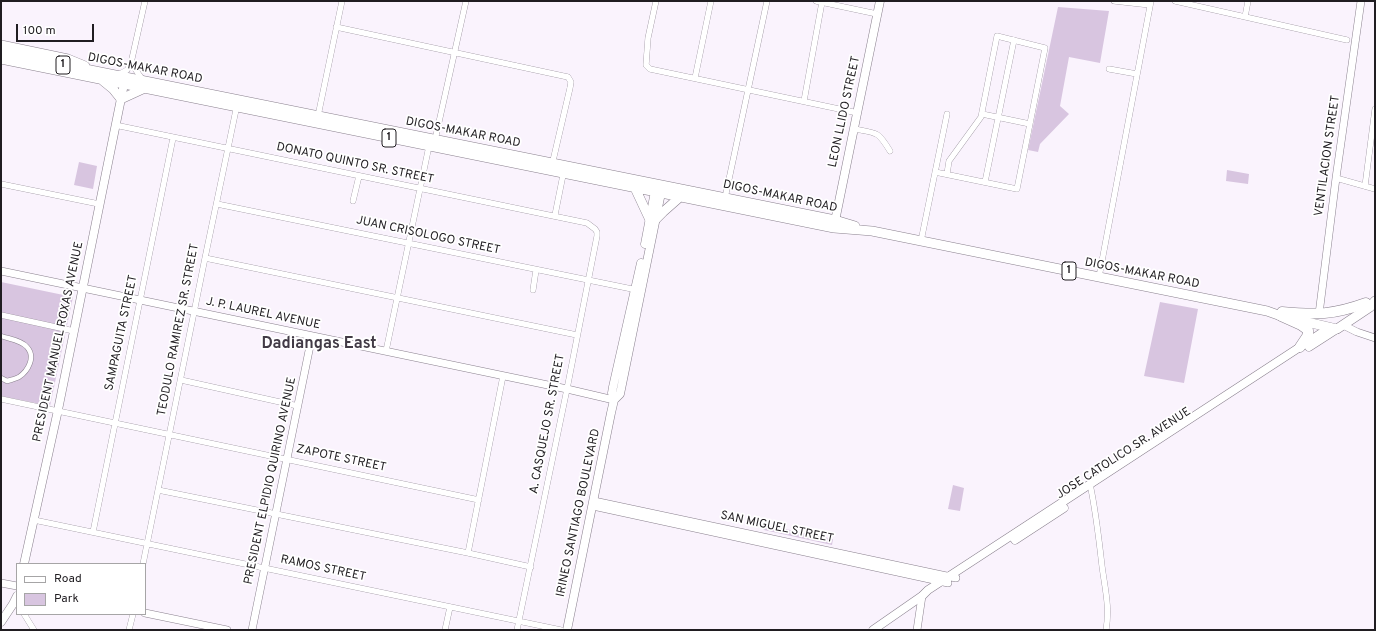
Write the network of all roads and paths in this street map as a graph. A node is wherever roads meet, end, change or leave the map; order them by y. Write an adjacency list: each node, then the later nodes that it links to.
1 (145, 1): 23 (street)
2 (342, 1): 16 (street)
3 (466, 1): 21 (street)
4 (656, 1): 27 (street)
5 (711, 1): 27 (street)
6 (767, 1): 30 (street)
7 (880, 1): 14 (main road, LEON LLIDO STREET)
8 (1114, 1): 13 (street)
9 (1175, 1): 15 (street)
10 (1248, 1): 15 (street)
11 (1361, 1): 55 (street, VENTILACION STREET)
12 (819, 2): 14 (street); 32 (street)
13 (1150, 3): 25 (street)
14 (877, 14): 35 (main road, LEON LLIDO STREET)
15 (1244, 17): 18 (street)
16 (336, 27): 21 (street); 38 (street)
17 (1014, 40): 37 (street); 39 (street); 41 (street)
18 (1347, 40)
19 (1, 44): 26 (main road)
20 (1, 52): 26 (main road, DIGOS-MAKAR ROAD / 1)
21 (454, 52): 45 (street); 50 (street)
22 (1, 59): 26 (main road, DIGOS-MAKAR ROAD / 1)
23 (131, 63): 28 (street); 29 (street)
24 (1109, 69): 25 (street)
25 (1137, 74): 77 (street)
26 (99, 76): 28 (main road, DIGOS-MAKAR ROAD / 1); 31 (main road)
27 (695, 78): 30 (street)
28 (122, 79): 29 (main road, DIGOS-MAKAR ROAD / 1); 31 (main road, PRESIDENT MANUEL ROXAS AVENUE)
29 (144, 85): 31 (main road); 33 (main road, DIGOS-MAKAR ROAD / 1)
30 (747, 88): 32 (street); 64 (street)
31 (120, 99): 42 (main road, PRESIDENT MANUEL ROXAS AVENUE)
32 (804, 101): 35 (street)
33 (238, 104): 38 (main road, DIGOS-MAKAR ROAD / 1); 45 (main road, DIGOS-MAKAR ROAD / 1); 46 (street, TEODULO RAMIREZ SR. STREET)
34 (1375, 109): 40 (street)
35 (858, 112): 43 (main road, LEON LLIDO STREET)
36 (947, 114): 48 (street)
37 (982, 114): 39 (street); 49 (street)
38 (318, 116): 45 (main road, DIGOS-MAKAR ROAD / 1)
39 (998, 117): 41 (street); 56 (street)
40 (1374, 121): 58 (street)
41 (1030, 124): 56 (street)
42 (115, 125): 44 (street, DONATO QUINTO SR. STREET); 66 (main road, PRESIDENT MANUEL ROXAS AVENUE)
43 (854, 129): 47 (street); 71 (main road, LEON LLIDO STREET)
44 (173, 138): 46 (street, DONATO QUINTO SR. STREET); 83 (street, SAMPAGUITA STREET)
45 (432, 143): 50 (main road, DIGOS-MAKAR ROAD / 1); 60 (street)
46 (228, 149): 54 (street, DONATO QUINTO SR. STREET); 67 (street, TEODULO RAMIREZ SR. STREET)
47 (890, 151)
48 (938, 159): 49 (street); 52 (street)
49 (949, 161): 53 (street)
50 (552, 167): 51 (main road, DIGOS-MAKAR ROAD / 1)
51 (564, 170): 59 (main road, DIGOS-MAKAR ROAD / 1); 61 (main road, DIGOS-MAKAR ROAD / 1); 68 (street)
52 (935, 172): 53 (street); 73 (street)
53 (947, 174): 56 (street)
54 (359, 176): 60 (street, DONATO QUINTO SR. STREET); 65 (street)
55 (1336, 178): 58 (street); 87 (street, VENTILACION STREET)
56 (985, 182)
57 (1, 184): 66 (street)
58 (1365, 186): 62 (street)
59 (635, 188): 61 (main road, DIGOS-MAKAR ROAD / 1); 69 (main road)
60 (420, 189): 68 (street, DONATO QUINTO SR. STREET); 72 (street)
61 (659, 189): 63 (main road, DIGOS-MAKAR ROAD / 1); 64 (main road, DIGOS-MAKAR ROAD / 1); 69 (main road, IRINEO SANTIAGO BOULEVARD)
62 (1375, 189)
63 (680, 197): 69 (main road); 71 (main road, DIGOS-MAKAR ROAD / 1)
64 (725, 198): 71 (main road, DIGOS-MAKAR ROAD / 1)
65 (353, 201)
66 (99, 204): 79 (main road, PRESIDENT MANUEL ROXAS AVENUE)
67 (217, 204): 72 (street, JUAN CRISOLOGO STREET); 74 (street, TEODULO RAMIREZ SR. STREET)
68 (555, 215): 70 (street, DONATO QUINTO SR. STREET)
69 (652, 220): 81 (main road, IRINEO SANTIAGO BOULEVARD)
70 (591, 224): 78 (street, A. CASQUEJO SR. STREET)
71 (835, 224): 73 (main road, DIGOS-MAKAR ROAD / 1)
72 (408, 242): 75 (street, JUAN CRISOLOGO STREET); 82 (street)
73 (921, 242): 77 (main road, DIGOS-MAKAR ROAD / 1)
74 (205, 258): 82 (street); 85 (street, TEODULO RAMIREZ SR. STREET)
75 (536, 270): 78 (street, JUAN CRISOLOGO STREET); 80 (street)
76 (1, 271): 79 (street, J. P. LAUREL AVENUE)
77 (1099, 277): 86 (main road, DIGOS-MAKAR ROAD / 1)
78 (588, 280): 81 (street, JUAN CRISOLOGO STREET); 91 (street, A. CASQUEJO SR. STREET)
79 (82, 288): 83 (street, J. P. LAUREL AVENUE); 90 (main road, PRESIDENT MANUEL ROXAS AVENUE)
80 (533, 290)
81 (638, 290): 102 (main road, IRINEO SANTIAGO BOULEVARD)
82 (397, 297): 91 (street); 96 (street)
83 (140, 300): 85 (street, J. P. LAUREL AVENUE); 105 (street, SAMPAGUITA STREET)
84 (1372, 302): 87 (highway); 89 (main road)
85 (195, 312): 93 (street, J. P. LAUREL AVENUE); 99 (street, TEODULO RAMIREZ SR. STREET)
86 (1281, 314): 87 (highway); 89 (main road, DIGOS-MAKAR ROAD / 1); 95 (highway)
87 (1319, 314)
88 (1, 315): 90 (street)
89 (1336, 326): 94 (street); 95 (main road, JOSE CATOLICO SR. AVENUE); 108 (main road, JOSE CATOLICO SR. AVENUE)
90 (74, 330): 104 (main road, PRESIDENT MANUEL ROXAS AVENUE)
91 (578, 335): 100 (street, A. CASQUEJO SR. STREET)
92 (1, 336): 98 (street)
93 (312, 336): 96 (street, J. P. LAUREL AVENUE); 103 (street, PRESIDENT ELPIDIO QUIRINO AVENUE)
94 (1375, 338)
95 (1300, 347): 108 (main road, JOSE CATOLICO SR. AVENUE)
96 (386, 351): 97 (street, J. P. LAUREL AVENUE)
97 (503, 376): 100 (street, J. P. LAUREL AVENUE); 110 (street)
98 (1, 378)
99 (181, 380): 103 (street); 106 (street, TEODULO RAMIREZ SR. STREET)
100 (567, 389): 102 (street, J. P. LAUREL AVENUE); 119 (street, A. CASQUEJO SR. STREET)
101 (1, 399): 104 (street, ZAPOTE STREET)
102 (614, 400): 111 (main road, IRINEO SANTIAGO BOULEVARD)
103 (298, 406): 107 (street, PRESIDENT ELPIDIO QUIRINO AVENUE)
104 (58, 410): 105 (street, ZAPOTE STREET); 113 (main road, PRESIDENT MANUEL ROXAS AVENUE)
105 (115, 424): 106 (street, ZAPOTE STREET); 114 (street, SAMPAGUITA STREET)
106 (169, 435): 107 (street, ZAPOTE STREET); 109 (street, TEODULO RAMIREZ SR. STREET)
107 (286, 459): 110 (street, ZAPOTE STREET); 112 (street, PRESIDENT ELPIDIO QUIRINO AVENUE)
108 (1091, 487): 121 (main road, JOSE CATOLICO SR. AVENUE); 142 (street)
109 (158, 490): 112 (street); 115 (street, TEODULO RAMIREZ SR. STREET)
110 (479, 500): 116 (street)
111 (593, 504): 121 (street, SAN MIGUEL STREET); 139 (main road, IRINEO SANTIAGO BOULEVARD)
112 (275, 513): 116 (street); 120 (street, PRESIDENT ELPIDIO QUIRINO AVENUE)
113 (34, 520): 114 (street, RAMOS STREET); 117 (main road, PRESIDENT MANUEL ROXAS AVENUE)
114 (92, 532): 115 (street, RAMOS STREET)
115 (147, 544): 118 (street, TEODULO RAMIREZ SR. STREET); 120 (street, RAMOS STREET)
116 (468, 553): 119 (street)
117 (24, 563)
118 (143, 563)
119 (531, 567): 130 (street, A. CASQUEJO SR. STREET)
120 (264, 568): 126 (street, RAMOS STREET); 135 (street, PRESIDENT ELPIDIO QUIRINO AVENUE)
121 (949, 579): 124 (main road, JOSE CATOLICO SR. AVENUE)
122 (1, 582): 123 (street)
123 (16, 586)
124 (922, 596): 140 (main road, JOSE CATOLICO SR. AVENUE); 141 (street)
125 (16, 600): 131 (main road)
126 (450, 607): 130 (street, RAMOS STREET); 136 (street)
127 (146, 613): 134 (street)
128 (25, 615): 132 (street)
129 (133, 615): 133 (street)
130 (519, 621): 137 (street, A. CASQUEJO SR. STREET); 138 (street, RAMOS STREET)
131 (1, 622)
132 (34, 630)
133 (129, 630)
134 (227, 630)
135 (252, 630)
136 (445, 630)
137 (517, 630)
138 (561, 630)
139 (567, 630)
140 (872, 630)
141 (917, 630)
142 (1106, 630)

